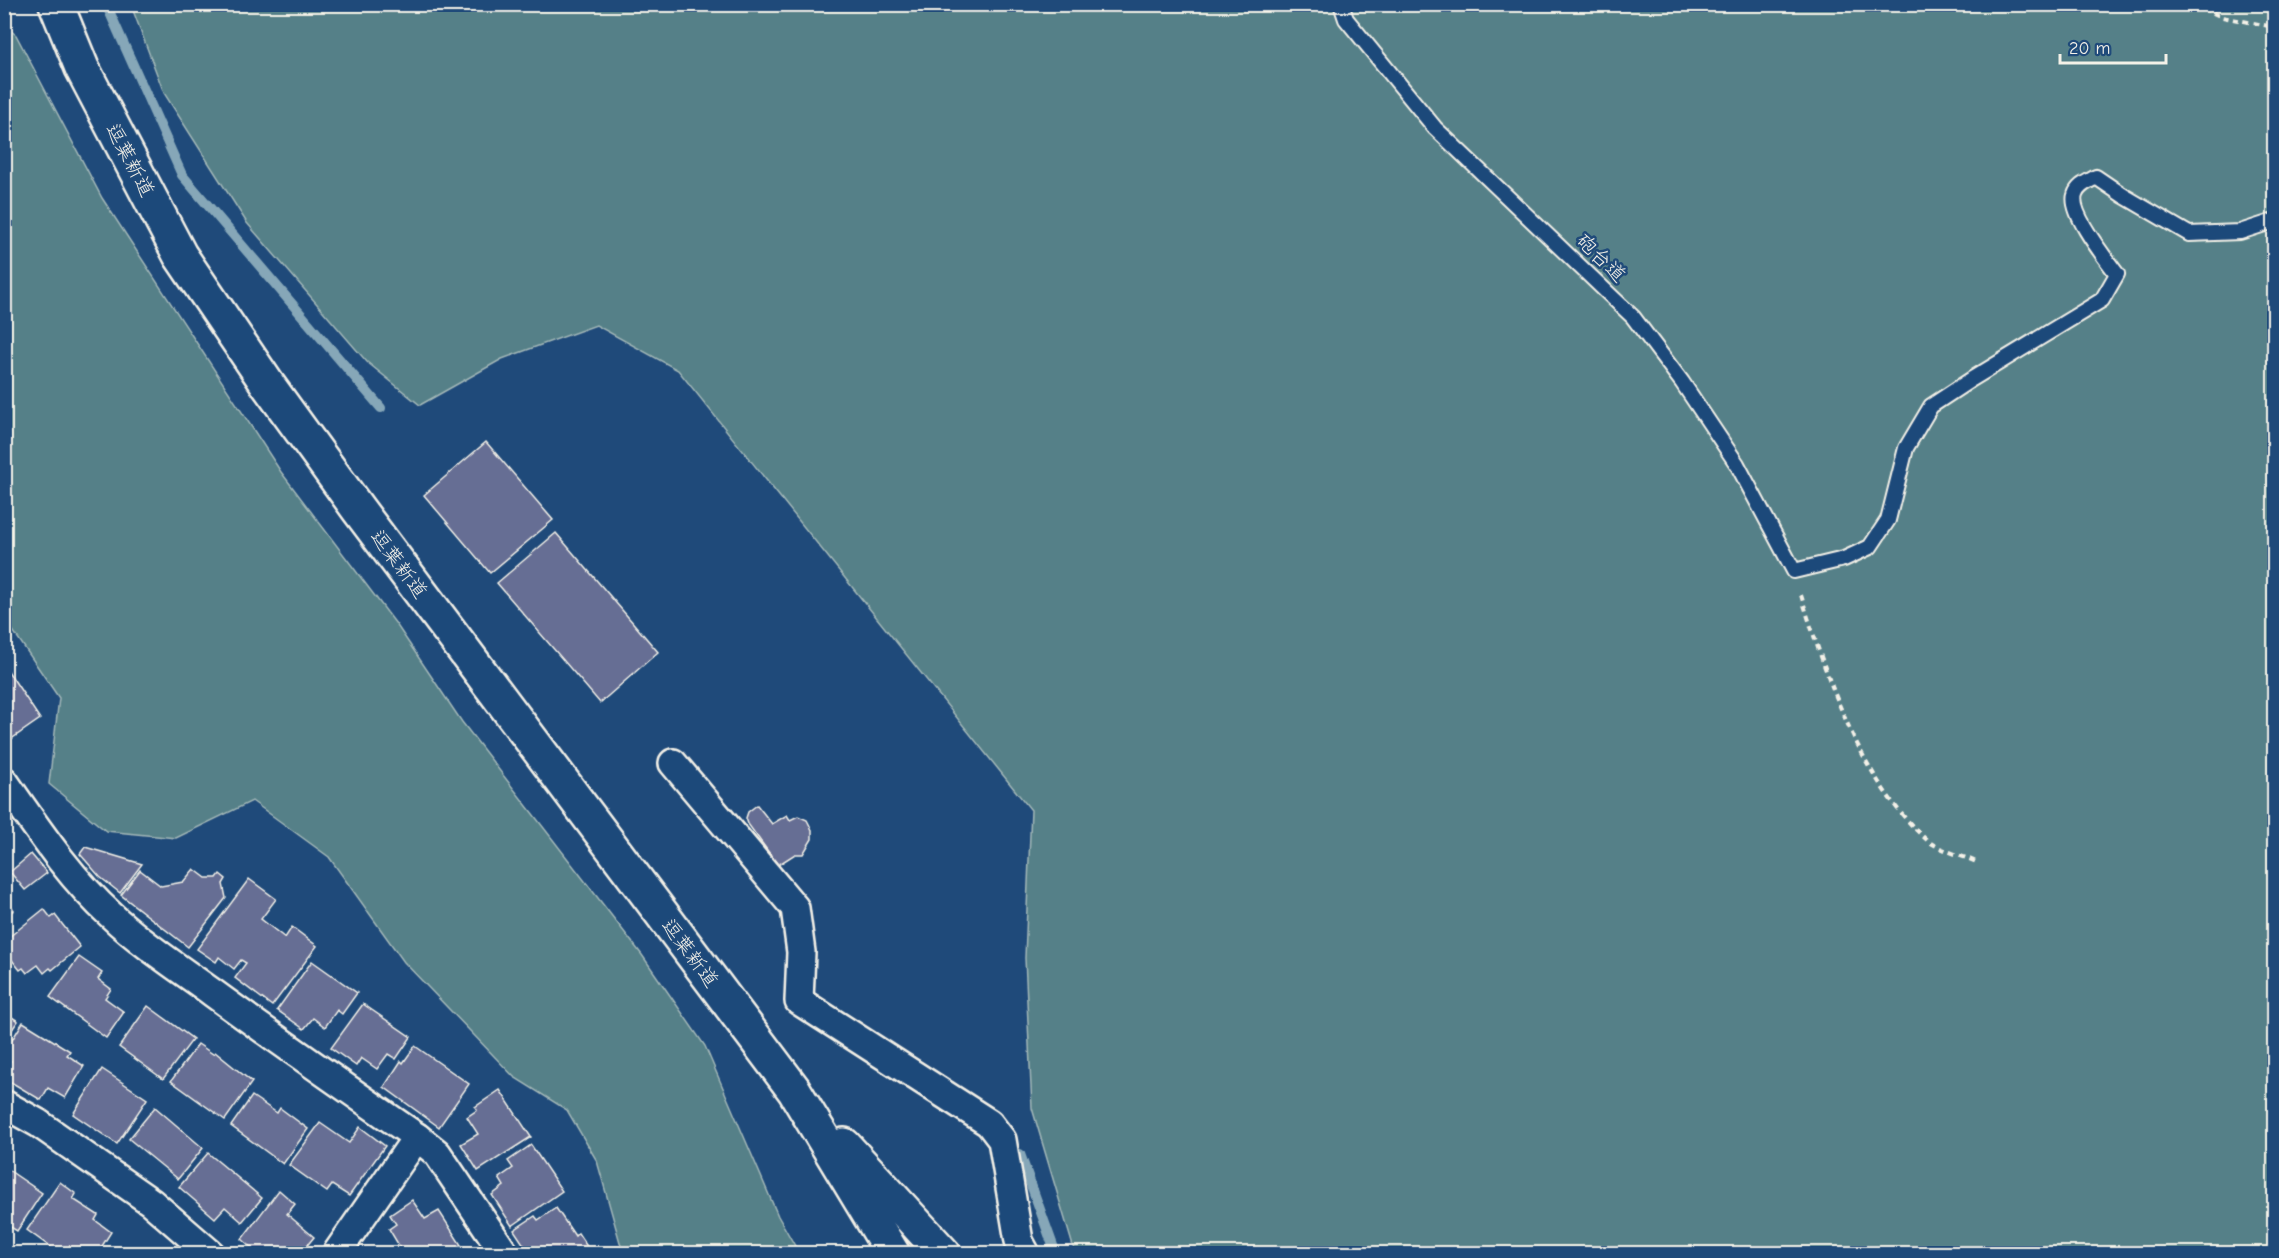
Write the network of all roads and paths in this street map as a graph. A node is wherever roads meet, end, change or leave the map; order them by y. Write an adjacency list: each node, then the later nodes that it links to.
1 (56, 4): 10 (street, 逗葉新道)
2 (1341, 4): 6 (lane, 砲台道)
3 (2194, 4): 4 (path)
4 (2274, 27)
5 (2274, 221): 6 (lane)
6 (1794, 571): 9 (path)
7 (673, 763): 18 (street)
8 (4, 781): 12 (street)
9 (1976, 862)
10 (794, 1090): 16 (street, 逗葉新道); 17 (street, 逗葉新道)
11 (4, 1104): 13 (street)
12 (417, 1137): 14 (street); 15 (street)
13 (211, 1254)
14 (336, 1254)
15 (505, 1254)
16 (893, 1254)
17 (944, 1254)
18 (1026, 1254)

